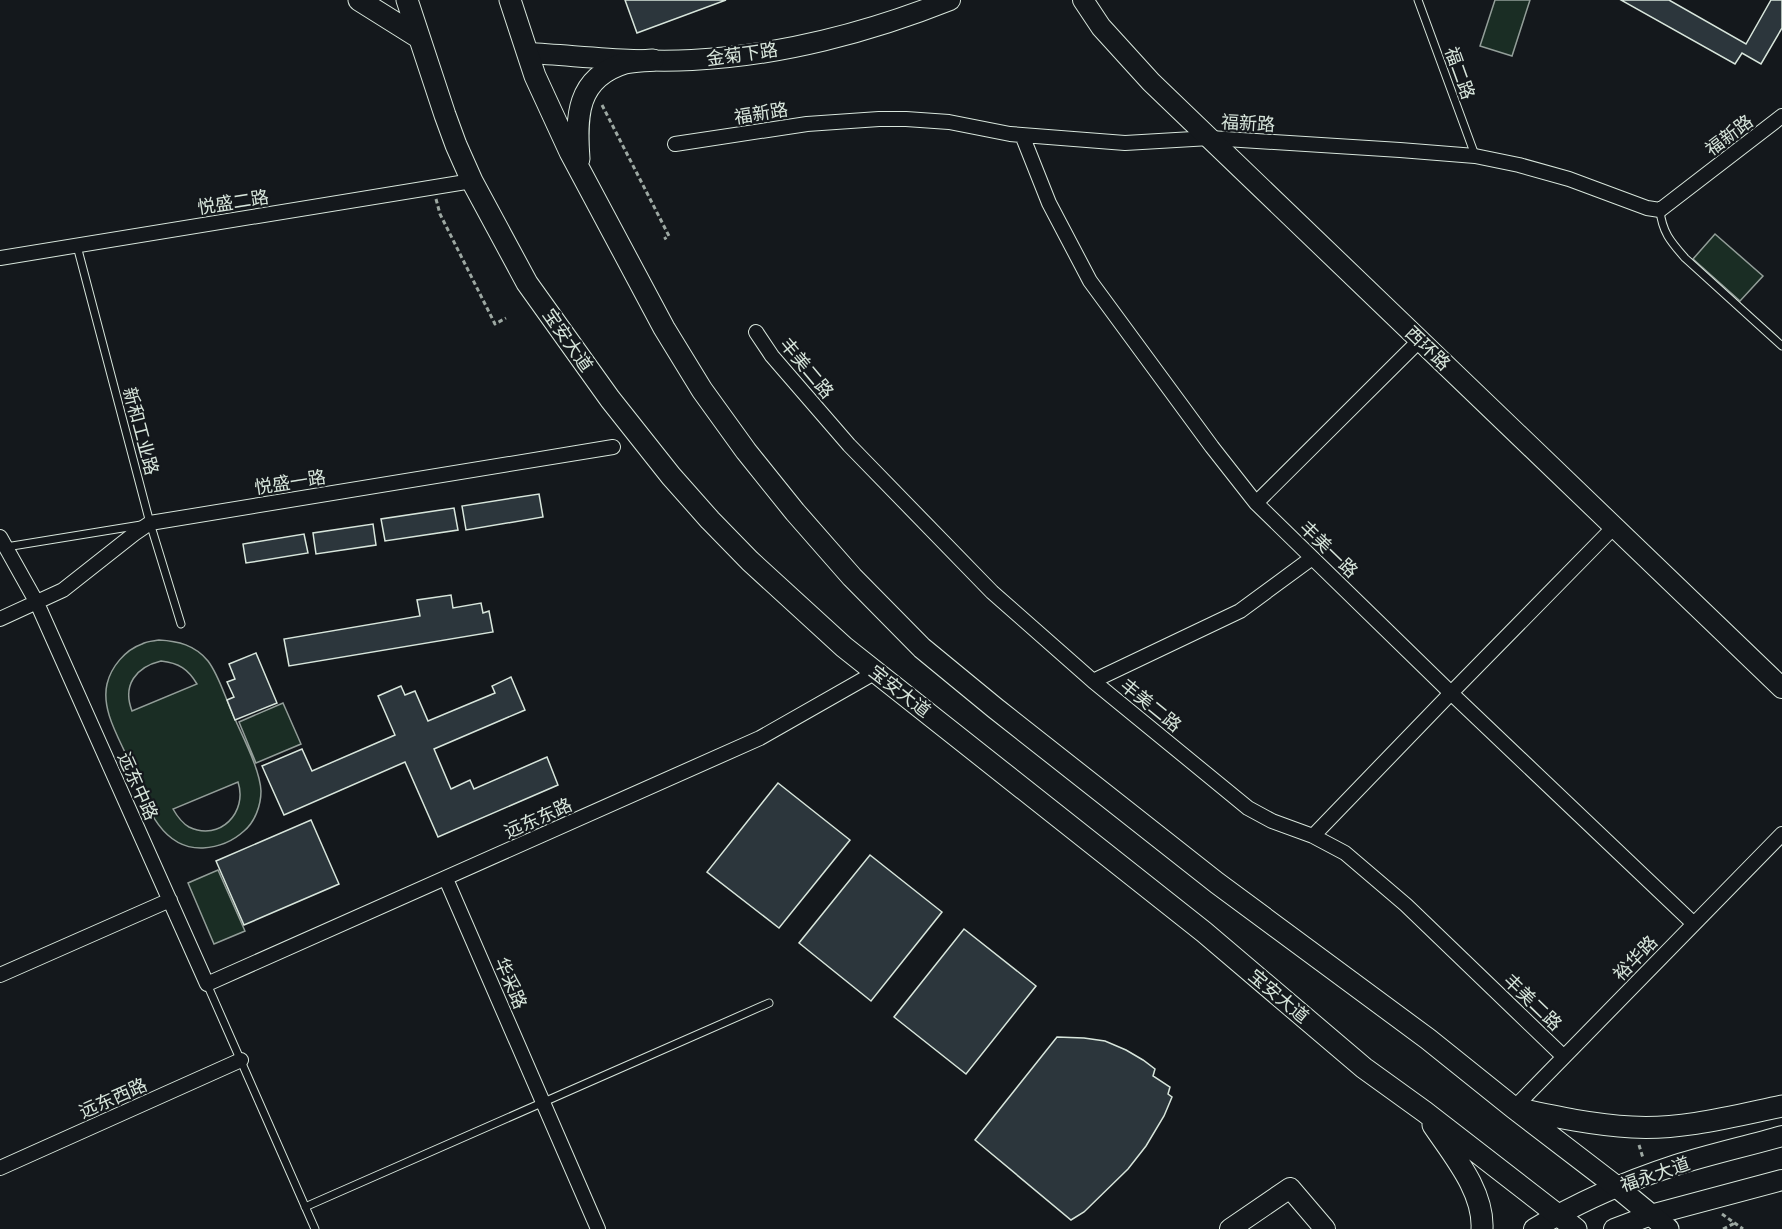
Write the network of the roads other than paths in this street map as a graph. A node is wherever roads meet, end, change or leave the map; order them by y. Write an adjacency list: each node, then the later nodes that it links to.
1 (359, 0): 7 (main road)
2 (510, 0): 8 (main road)
3 (950, 0): 9 (street, 金菊下路)
4 (1083, 0): 12 (street, 西环路)
5 (1418, 0): 14 (lane, 福二路)
6 (405, 1): 7 (main road, 宝安大道)
7 (418, 37): 16 (main road, 宝安大道)
8 (528, 52): 9 (street, 金菊下路); 15 (main road)
9 (653, 60): 15 (main road)
10 (1782, 117): 17 (street, 福新路)
11 (1022, 135): 12 (street, 福新路); 13 (street, 福新路); 24 (street, 丰美一路)
12 (1210, 138): 14 (street, 福新路); 21 (street, 西环路)
13 (675, 144)
14 (1475, 156): 17 (street, 福新路)
15 (581, 172): 48 (main road)
16 (472, 181): 18 (street, 悦盛二路); 32 (main road, 宝安大道)
17 (1660, 210): 22 (lane)
18 (76, 246): 19 (street, 悦盛二路); 25 (lane, 新和工业路)
19 (0, 258)
20 (756, 332): 33 (street, 丰美二路)
21 (1420, 340): 24 (street); 26 (street, 西环路)
22 (1782, 346)
23 (613, 447): 25 (street, 悦盛一路)
24 (1256, 503): 28 (street, 丰美一路)
25 (150, 523): 27 (lane); 29 (street, 悦盛一路); 31 (lane, 新和工业路)
26 (1614, 527): 34 (street, 西环路); 35 (street)
27 (3, 542): 29 (street, 远东中路)
28 (1312, 558): 33 (street); 35 (street, 丰美一路)
29 (37, 603): 30 (street, 悦盛一路); 39 (street, 远东中路)
30 (0, 619)
31 (181, 624)
32 (876, 672): 38 (street, 远东东路); 49 (main road, 宝安大道)
33 (1093, 681): 37 (street, 丰美二路)
34 (1782, 688)
35 (1451, 693): 37 (street); 40 (street, 丰美一路)
36 (1782, 834): 40 (street, 裕华路)
37 (1313, 836): 44 (street, 丰美二路)
38 (446, 879): 42 (street, 远东东路); 46 (street, 华采路)
39 (170, 900): 41 (street); 42 (street, 远东中路)
40 (1694, 924): 44 (street, 裕华路)
41 (0, 975)
42 (207, 984): 45 (lane)
43 (769, 1003): 46 (lane)
44 (1564, 1057): 48 (street, 裕华路)
45 (241, 1060): 51 (street, 远东西路); 54 (lane)
46 (543, 1102): 54 (lane); 58 (street, 华采路)
47 (1782, 1106): 48 (main road)
48 (1514, 1108): 53 (main road)
49 (1425, 1112): 55 (main road, 宝安大道); 61 (main road)
50 (1782, 1136): 53 (street, 福永大道)
51 (0, 1168)
52 (1782, 1180): 56 (street, 福永大道)
53 (1617, 1187): 55 (street, 福永大道); 56 (main road)
54 (305, 1207): 57 (lane)
55 (1558, 1215): 62 (street, 福永大道); 63 (main road, 宝安大道)
56 (1651, 1215): 64 (street, 福永大道); 65 (main road)
57 (315, 1229)
58 (598, 1229)
59 (1230, 1229): 60 (street)
60 (1325, 1229)
61 (1482, 1229)
62 (1534, 1229)
63 (1576, 1229)
64 (1614, 1229)
65 (1668, 1229)

